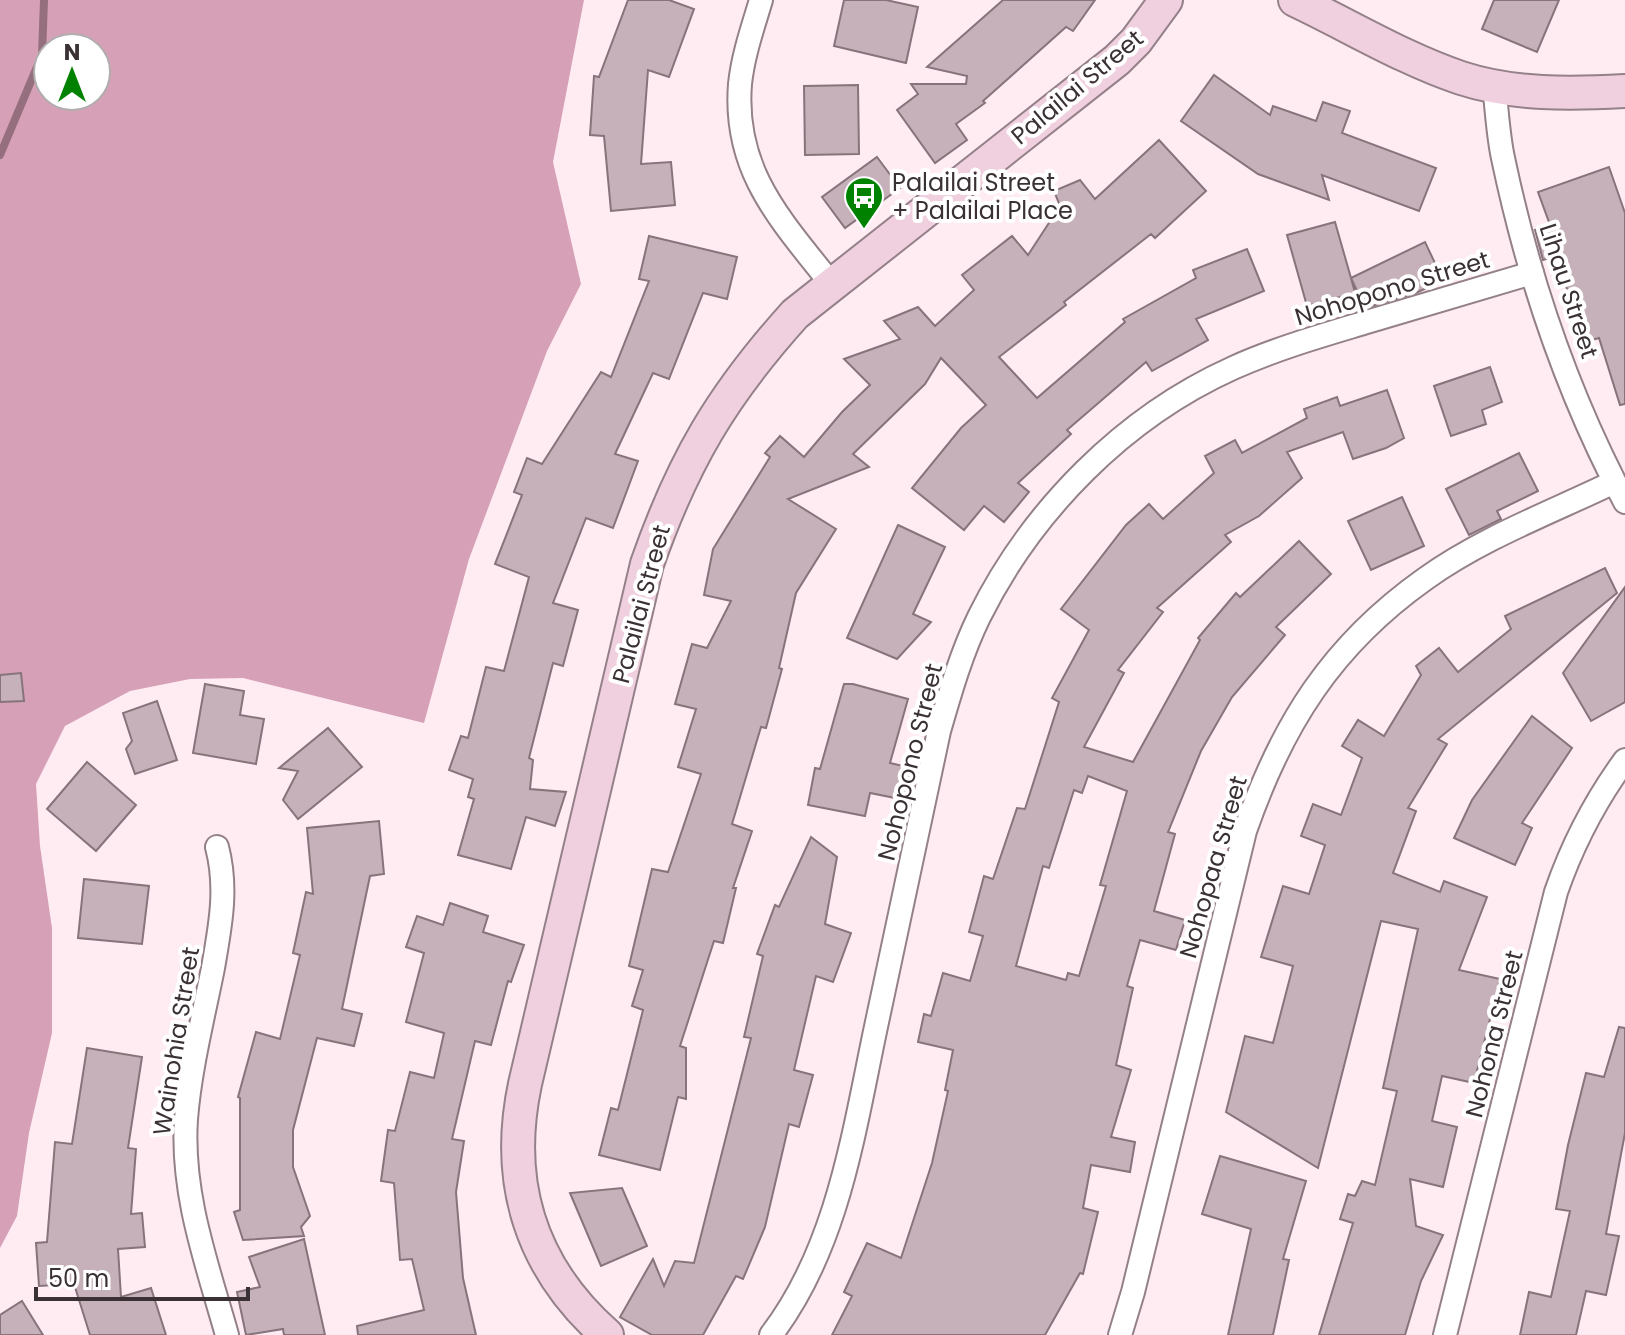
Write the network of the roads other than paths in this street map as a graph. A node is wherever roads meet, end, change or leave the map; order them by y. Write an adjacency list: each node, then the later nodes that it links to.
1 (761, 0): 7 (street)
2 (1166, 0): 7 (street, Palailai Street)
3 (1295, 0): 4 (street)
4 (1494, 86): 5 (street); 6 (street, Lihau Street)
5 (1625, 91)
6 (1532, 273): 8 (street, Lihau Street); 13 (street, Nohopono Street)
7 (832, 285): 12 (street, Palailai Street)
8 (1620, 492): 14 (street, Nohopaa Street)
9 (1625, 760): 15 (street, Nohona Street)
10 (217, 847): 11 (street, Wainohia Street)
11 (226, 1335)
12 (607, 1335)
13 (771, 1335)
14 (1120, 1335)
15 (1445, 1335)

